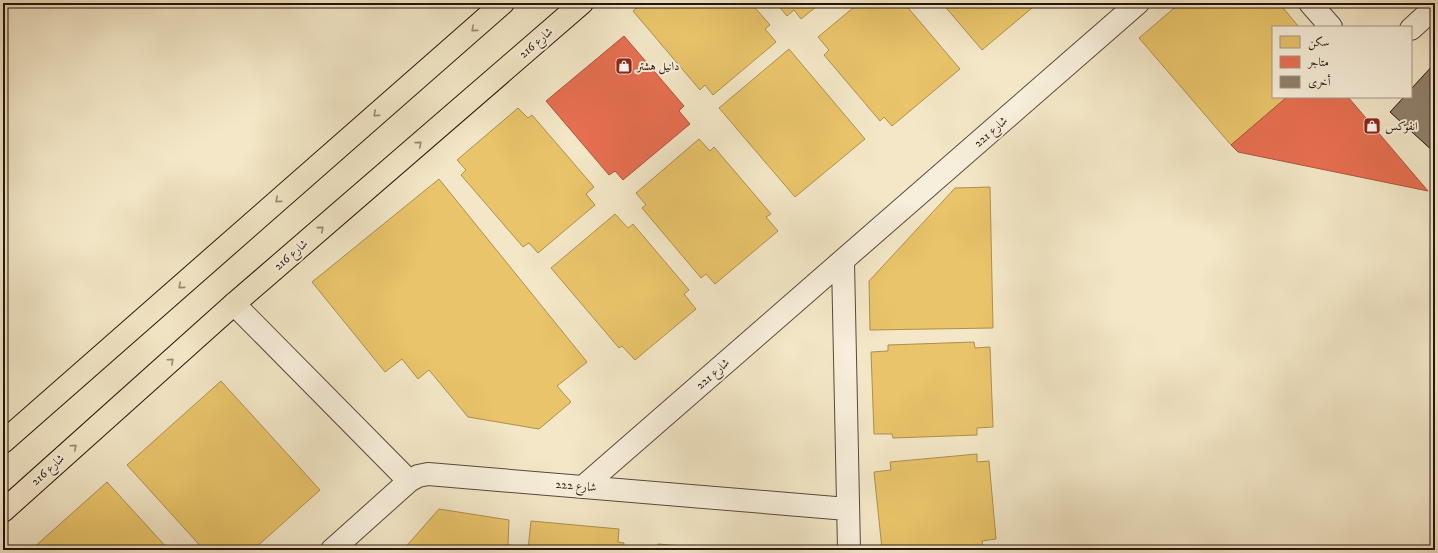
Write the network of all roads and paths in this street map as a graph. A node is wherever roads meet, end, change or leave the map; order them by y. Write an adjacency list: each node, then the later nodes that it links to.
1 (503, 3): 10 (main road, one-way to 10)
2 (582, 3): 9 (main road, شارع 216, one-way to 2)
3 (1138, 3): 8 (street, شارع 221)
4 (1310, 3): 6 (street)
5 (1435, 7): 7 (street)
6 (1330, 26)
7 (1412, 28)
8 (843, 262): 12 (street, شارع 221); 13 (street)
9 (234, 304): 11 (street); 14 (main road, شارع 216, one-way to 9)
10 (3, 442)
11 (408, 481): 12 (street, شارع 222); 15 (street, شارع 222)
12 (584, 486): 13 (street, شارع 222)
13 (847, 509): 16 (street)
14 (3, 511)
15 (332, 550)
16 (849, 550)

